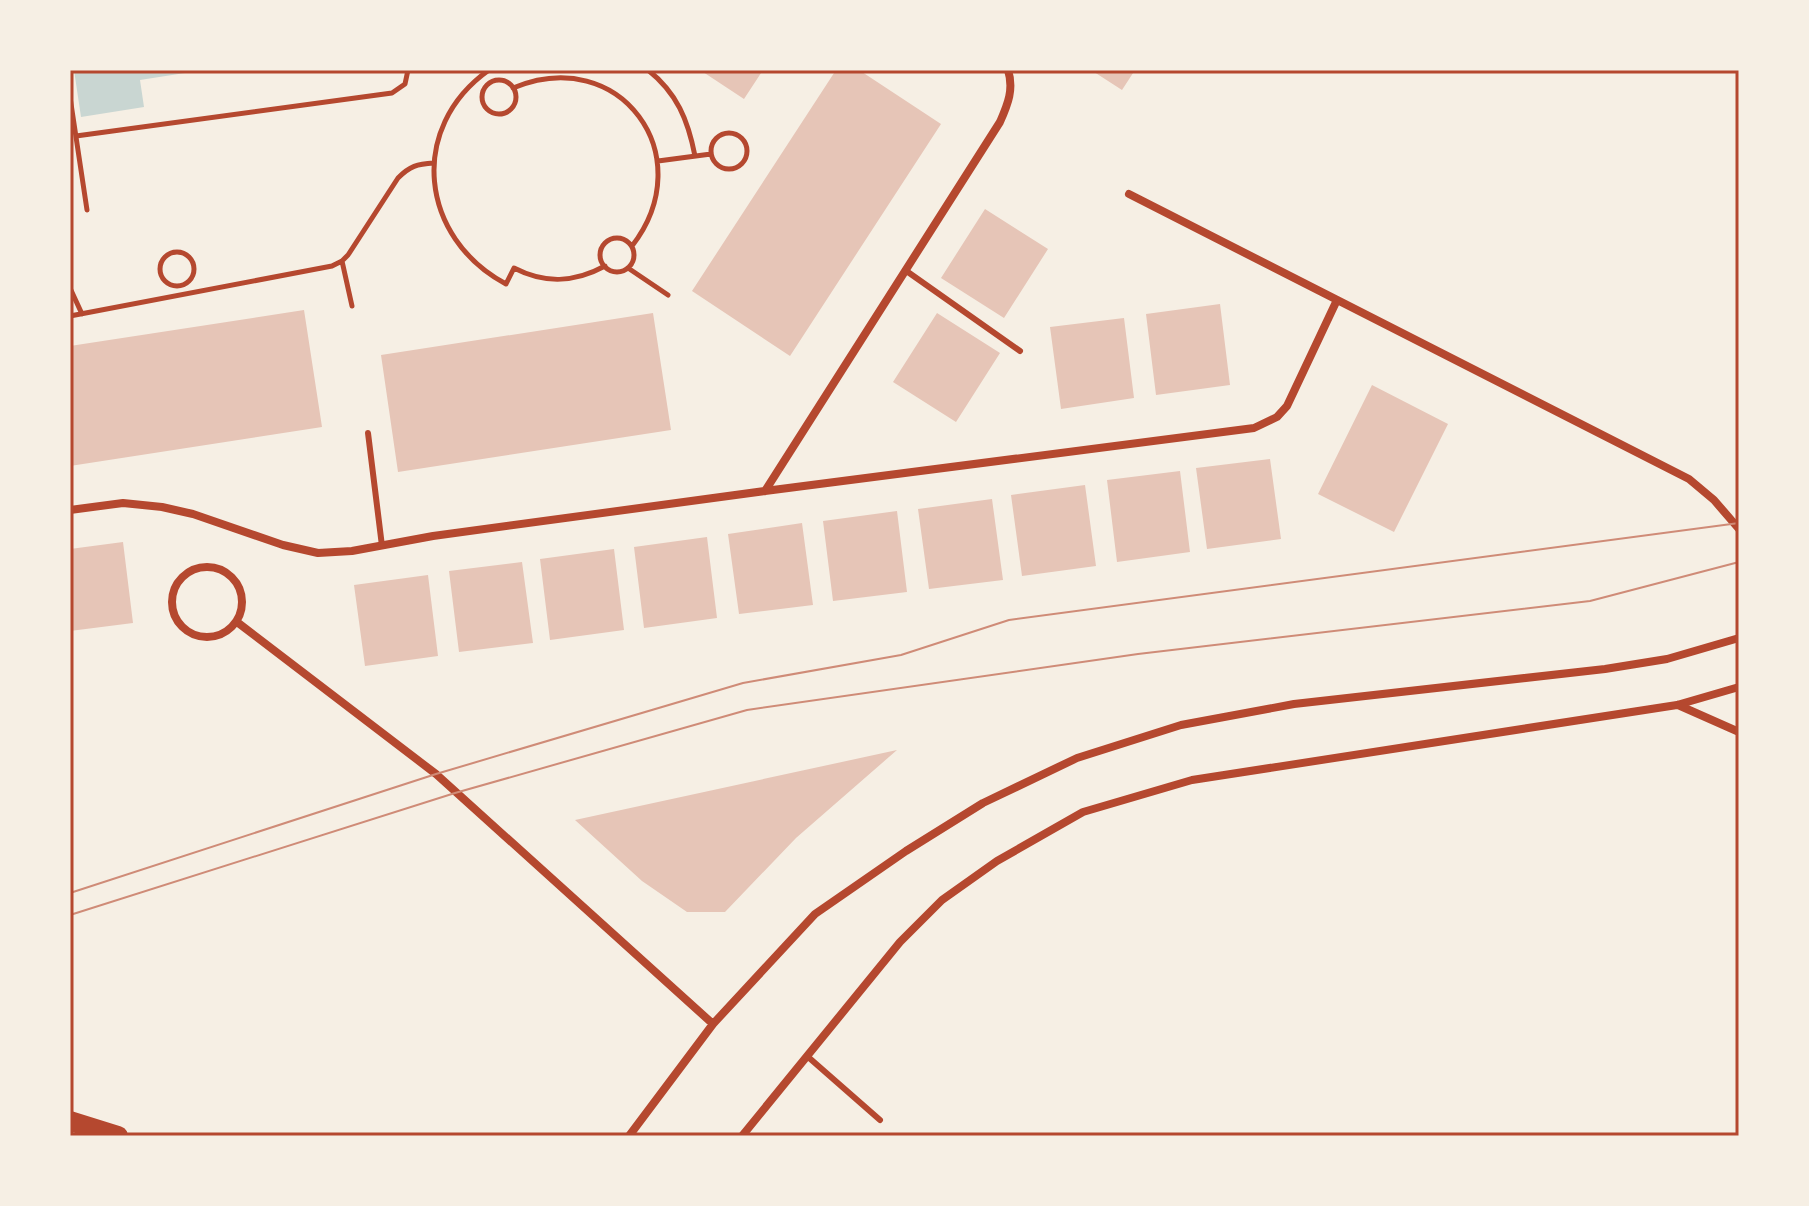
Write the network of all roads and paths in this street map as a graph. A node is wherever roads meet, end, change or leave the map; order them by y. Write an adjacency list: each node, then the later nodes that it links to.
1 (408, 70): 9 (path)
2 (489, 70): 13 (path)
3 (497, 70): 6 (path)
4 (648, 70): 11 (path)
5 (1008, 70): 20 (street)
6 (498, 80): 7 (path); 7 (path)
7 (513, 88): 12 (path)
8 (70, 97): 9 (path)
9 (76, 136): 15 (path)
10 (711, 154): 10 (path); 11 (path)
11 (695, 156): 12 (path)
12 (658, 161): 16 (path)
13 (434, 163): 17 (path); 18 (path)
14 (1129, 194): 25 (street)
15 (87, 210)
16 (632, 246): 18 (path); 19 (path)
17 (342, 261): 23 (path); 26 (path)
18 (605, 266): 19 (path)
19 (628, 268): 24 (path)
20 (905, 270): 29 (lane); 31 (street)
21 (181, 285): 21 (path); 23 (path)
22 (70, 288): 27 (path)
23 (185, 295): 27 (path)
24 (668, 295)
25 (1337, 300): 31 (street); 33 (street)
26 (352, 306)
27 (82, 314): 28 (path)
28 (70, 316)
29 (1020, 351)
30 (368, 433): 34 (lane)
31 (765, 491): 34 (street)
32 (70, 510): 34 (street)
33 (1739, 529)
34 (382, 546)
35 (237, 622): 35 (street); 40 (street)
36 (1739, 638): 40 (street)
37 (1739, 687): 38 (street)
38 (1677, 705): 39 (street); 41 (street)
39 (1739, 732)
40 (713, 1024): 45 (street)
41 (807, 1056): 42 (lane); 46 (street)
42 (880, 1120)
43 (70, 1121): 44 (main road)
44 (118, 1136)
45 (629, 1136)
46 (742, 1136)

